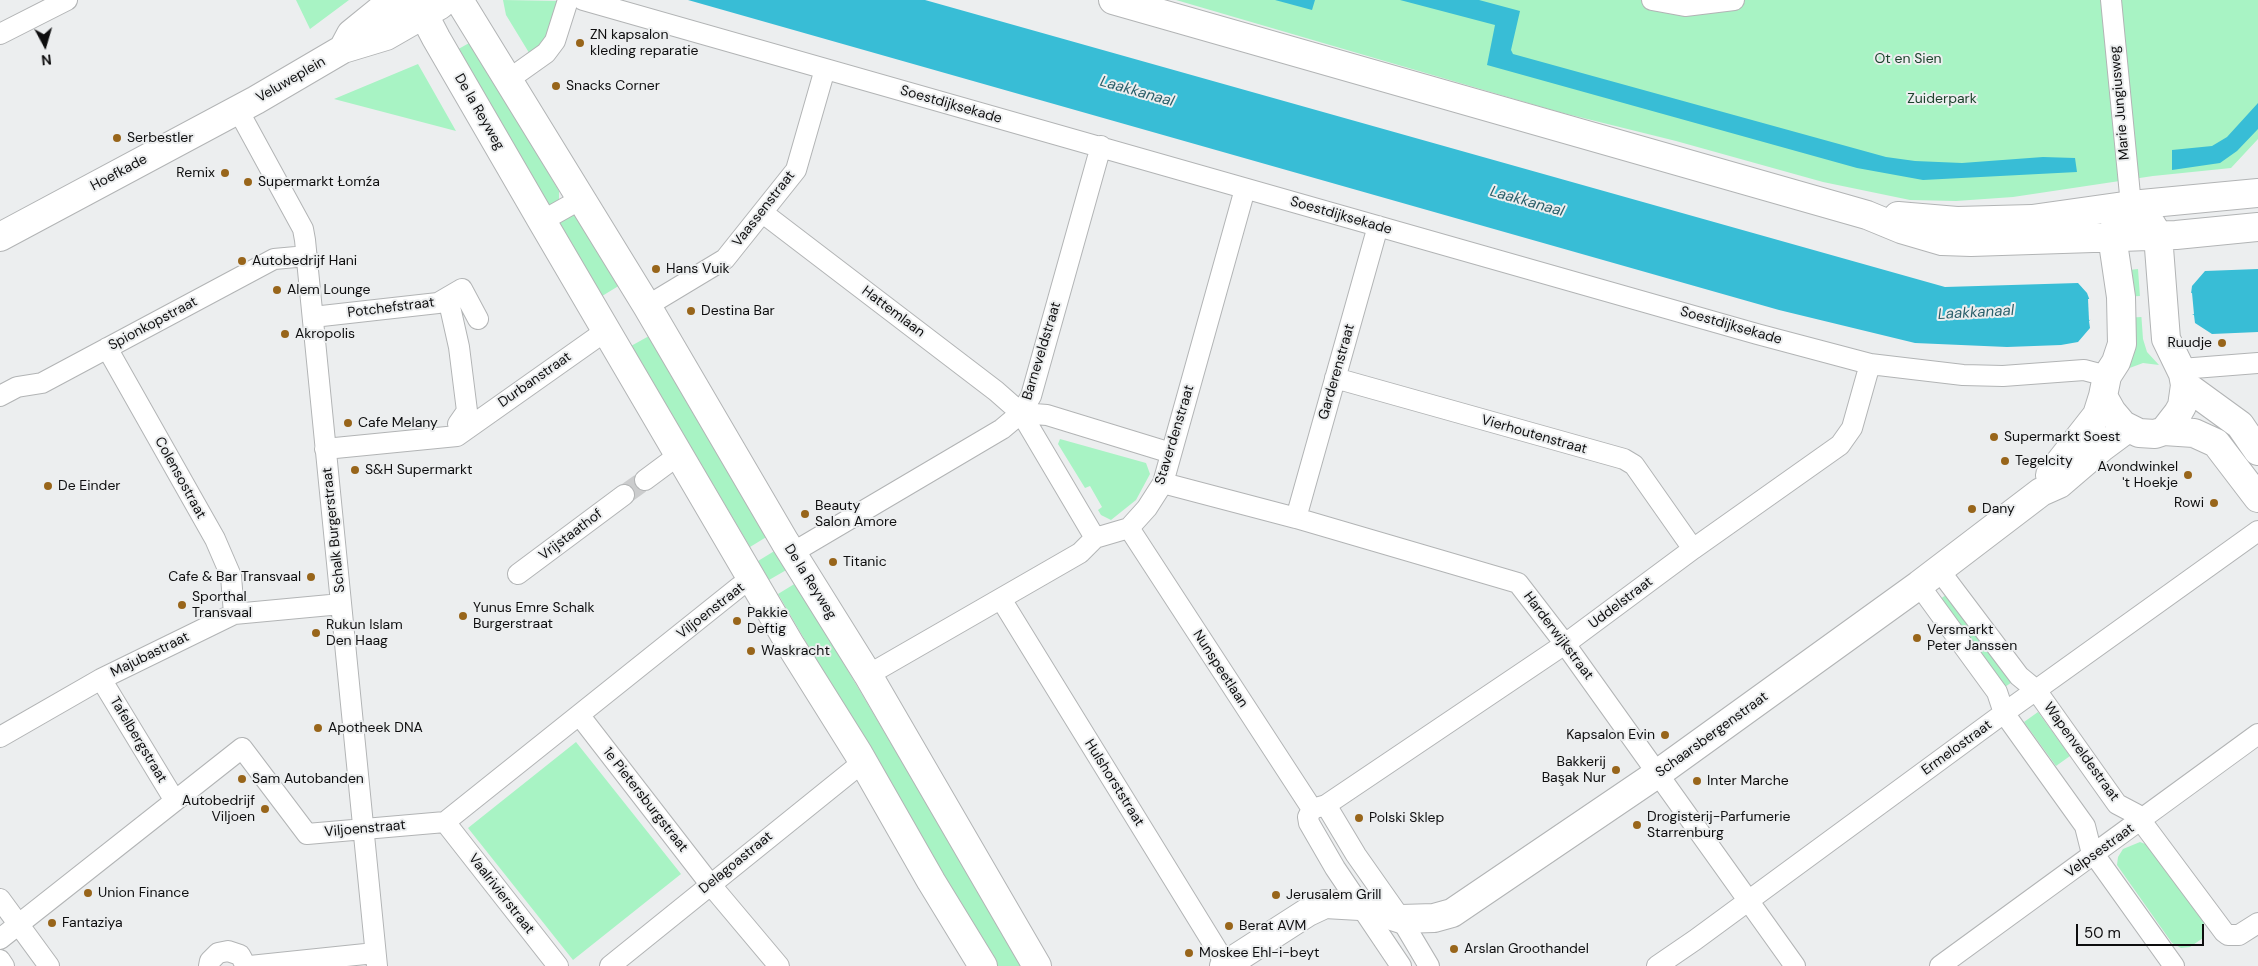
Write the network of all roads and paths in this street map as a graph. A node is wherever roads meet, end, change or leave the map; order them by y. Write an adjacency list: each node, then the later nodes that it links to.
1 (67, 0): 12 (street)
2 (400, 0): 13 (street, Veluweplein)
3 (448, 0): 11 (street, Veluweplein)
4 (459, 0): 15 (street, De la Reyweg)
5 (568, 0): 15 (street)
6 (583, 0): 14 (street, Soestdijksekade)
7 (1113, 0): 23 (street)
8 (1652, 0): 9 (street)
9 (1734, 0)
10 (2111, 0): 21 (street, Marie Jungiusweg)
11 (423, 8): 13 (street, Veluweplein); 24 (street, De la Reyweg)
12 (0, 34)
13 (343, 49): 16 (street, Veluweplein)
14 (825, 69): 17 (street, Soestdijksekade); 22 (street, Vaassenstraat)
15 (508, 80): 20 (street, De la Reyweg)
16 (238, 110): 29 (street, Hoefkade); 30 (street, Schalk Burgerstraat)
17 (1101, 146): 18 (street, Soestdijksekade); 43 (street, Barneveldstraat)
18 (1245, 189): 25 (street, Soestdijksekade); 49 (street, Staverdenstraat)
19 (2255, 190): 21 (street)
20 (581, 199): 24 (street); 32 (street, De la Reyweg)
21 (2131, 205): 23 (street); 27 (street); 28 (street)
22 (763, 213): 32 (street, Vaassenstraat); 43 (street, Hattemlaan)
23 (1867, 215): 28 (street)
24 (542, 221): 35 (street, De la Reyweg)
25 (1378, 226): 37 (street, Soestdijksekade); 40 (street, Garderenstraat)
26 (2258, 227): 27 (street)
27 (2158, 235): 28 (street); 39 (street)
28 (2112, 236): 41 (street)
29 (0, 237)
30 (307, 256): 33 (street, Schalk Burgerstraat); 36 (street, Spionkopstraat)
31 (448, 298): 33 (street, Potchefstraat); 34 (street, Potchefstraat); 45 (street)
32 (647, 306): 61 (street, De la Reyweg)
33 (313, 317): 47 (street, Schalk Burgerstraat)
34 (478, 320)
35 (607, 330): 45 (street, Durbanstraat); 50 (street, De la Reyweg)
36 (107, 348): 42 (street, Spionkopstraat); 67 (street, Colensostraat)
37 (1870, 364): 41 (street, Soestdijksekade); 60 (street, Uddelstraat)
38 (2258, 364): 39 (street)
39 (2180, 370): 46 (street); 48 (street)
40 (1335, 378): 56 (street, Garderenstraat); 60 (street, Vierhoutenstraat)
41 (2109, 378): 44 (street); 53 (street, Schaarsbergenstraat)
42 (0, 396)
43 (1020, 413): 49 (street); 59 (street, Hattemlaan); 61 (street, Barneveldstraat)
44 (2128, 428): 46 (street); 53 (street, Schaarsbergenstraat)
45 (464, 431): 47 (street, Durbanstraat)
46 (2164, 431): 55 (street)
47 (325, 449): 66 (street, Schalk Burgerstraat)
48 (2258, 451)
49 (1171, 452): 52 (street, Staverdenstraat)
50 (680, 454): 51 (street); 64 (street, De la Reyweg)
51 (645, 480)
52 (1163, 483): 56 (street, Harderwijkstraat); 57 (street, Staverdenstraat)
53 (2041, 492): 63 (street, Schaarsbergenstraat)
54 (624, 495): 62 (street, Vrijstaathof)
55 (2258, 498)
56 (1296, 518): 68 (street, Harderwijkstraat)
57 (1129, 528): 59 (street); 79 (street, Nunspeetlaan)
58 (2258, 531): 71 (street, Ermelostraat)
59 (1095, 538): 65 (street)
60 (1693, 549): 68 (street, Uddelstraat)
61 (792, 553): 69 (street, De la Reyweg)
62 (518, 574)
63 (1929, 578): 71 (street, Wapenveldestraat); 72 (street); 77 (street, Schaarsbergenstraat)
64 (754, 579): 73 (street, Viljoenstraat); 76 (street, De la Reyweg)
65 (1001, 599): 69 (street); 103 (street, Hulshorststraat)
66 (341, 604): 67 (street, Majubastraat); 82 (street, Schalk Burgerstraat)
67 (234, 614): 70 (street, Majubastraat)
68 (1565, 644): 77 (street, Harderwijkstraat); 79 (street, Uddelstraat)
69 (868, 675): 102 (street, De la Reyweg)
70 (101, 679): 75 (street, Majubastraat); 78 (street, Tafelbergstraat)
71 (2036, 690): 72 (street, Ermelostraat); 80 (street, Wapenveldestraat)
72 (2004, 713): 83 (street); 86 (street, Ermelostraat)
73 (580, 716): 81 (street, Viljoenstraat); 84 (street, 1e Pietersburgstraat)
74 (2258, 734): 80 (street, Velpsestraat)
75 (0, 737)
76 (863, 762): 84 (street, Delagoastraat); 101 (street, De la Reyweg)
77 (1657, 774): 86 (street, Harderwijkstraat); 88 (street, Schaarsbergenstraat)
78 (175, 801): 82 (street, Viljoenstraat); 90 (street, Viljoenstraat)
79 (1319, 807): 87 (street, Nunspeetlaan); 88 (street, Nunspeetlaan)
80 (2141, 820): 83 (street, Velpsestraat); 89 (street, Wapenveldestraat)
81 (445, 822): 82 (street, Viljoenstraat); 98 (street, Vaalrivierstraat)
82 (364, 829): 93 (street, Schalk Burgerstraat)
83 (2094, 855): 108 (street, Velpsestraat); 109 (street)
84 (710, 884): 99 (street, Delagoastraat); 100 (street, 1e Pietersburgstraat)
85 (0, 899): 90 (street)
86 (1748, 901): 106 (street, Ermelostraat); 107 (street, Harderwijkstraat)
87 (1360, 906): 88 (street, Schaarsbergenstraat); 103 (street, Schaarsbergenstraat); 104 (street, Nunspeetlaan)
88 (1401, 919): 105 (street, Nunspeetlaan)
89 (2258, 923)
90 (19, 925): 91 (street, Viljoenstraat); 95 (street)
91 (0, 939)
92 (0, 960): 94 (street)
93 (376, 960): 97 (street)
94 (4, 966)
95 (49, 966)
96 (209, 966): 97 (street)
97 (248, 966)
98 (558, 966)
99 (610, 966)
100 (779, 966)
101 (983, 966)
102 (1037, 966)
103 (1226, 966)
104 (1401, 966)
105 (1430, 966)
106 (1656, 966)
107 (1795, 966)
108 (1940, 966)
109 (2174, 966)

